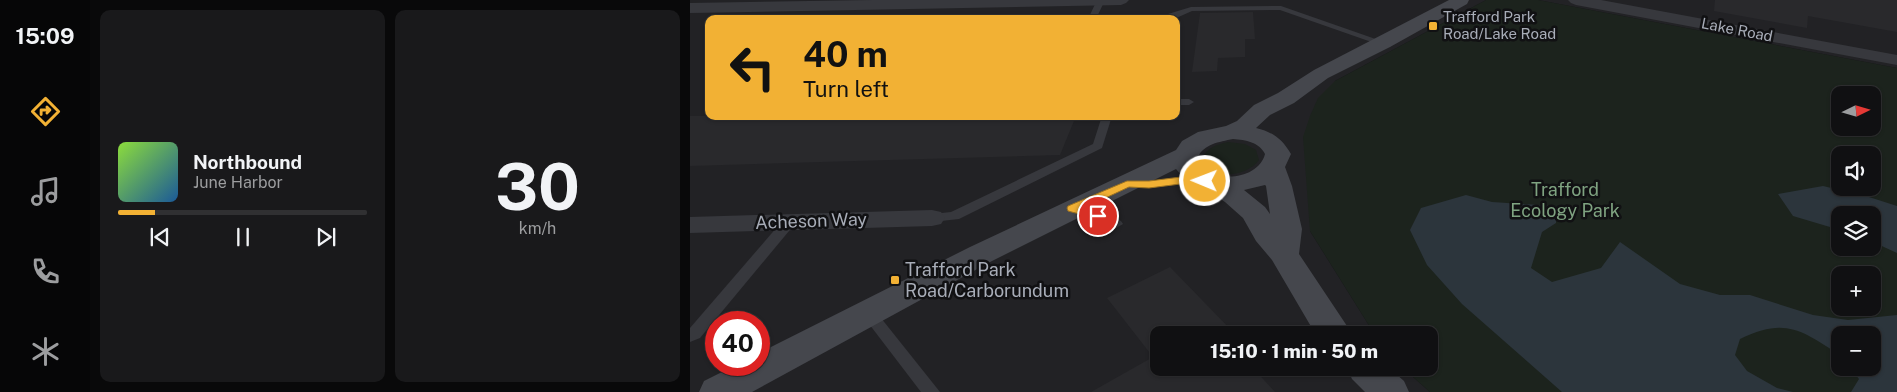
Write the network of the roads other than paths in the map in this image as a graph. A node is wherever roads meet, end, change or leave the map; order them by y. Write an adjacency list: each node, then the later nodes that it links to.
1 (1101, 0): 2 (street); 5 (street); 6 (lane)
2 (1121, 0)
3 (1461, 0): 8 (street)
4 (1576, 0): 9 (street, Lake Road)
5 (690, 8)
6 (1094, 15)
7 (1174, 15): 8 (lane)
8 (1382, 43): 10 (street)
9 (1897, 60)
10 (1286, 98): 14 (street); 15 (street)
11 (1180, 102): 12 (lane)
12 (1189, 102)
13 (1106, 120): 20 (lane)
14 (1233, 132): 15 (street); 16 (street)
15 (1277, 140): 17 (street); 24 (street)
16 (1185, 155): 17 (street); 18 (street)
17 (1206, 181): 18 (street); 24 (street)
18 (1127, 184): 19 (street)
19 (1072, 208): 22 (lane); 25 (street)
20 (932, 218): 21 (street, Acheson Way)
21 (789, 222): 23 (street, Acheson Way); 27 (lane)
22 (1116, 224)
23 (690, 225)
24 (1284, 254): 26 (street)
25 (868, 312): 29 (street); 30 (lane)
26 (1330, 326)
27 (690, 336)
28 (1373, 376): 31 (street)
29 (718, 392)
30 (932, 392)
31 (1390, 392)

